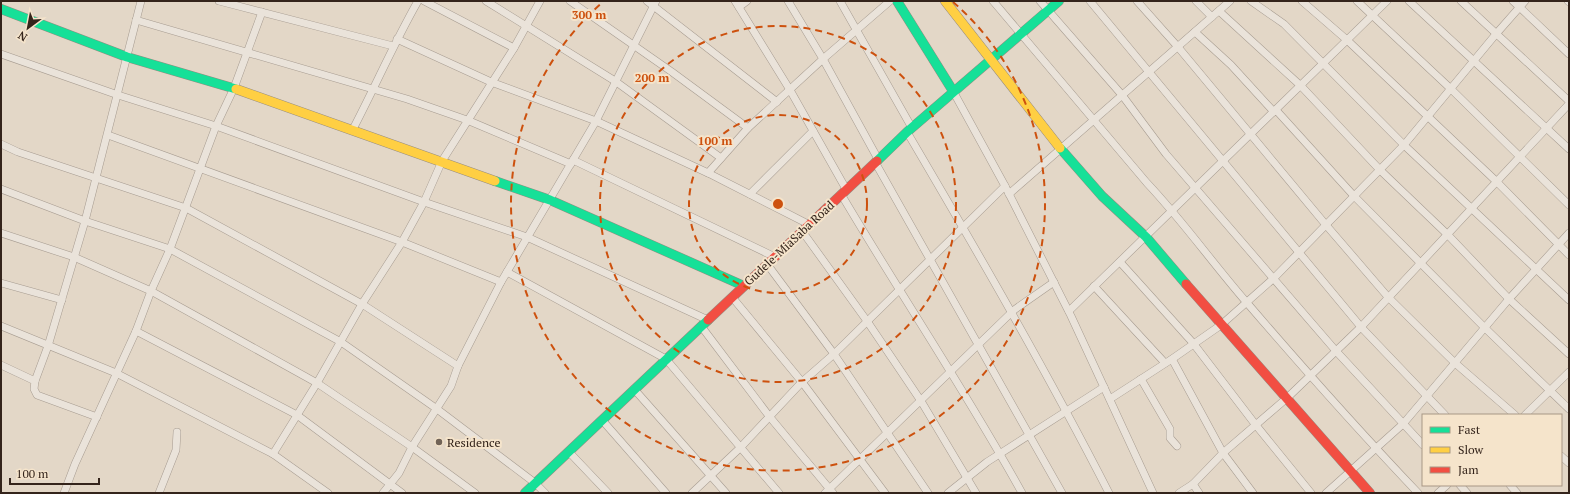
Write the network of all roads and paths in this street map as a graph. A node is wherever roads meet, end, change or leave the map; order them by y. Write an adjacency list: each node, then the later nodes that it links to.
1 (141, 1): 38 (street)
2 (219, 1): 35 (street)
3 (418, 1): 44 (street)
4 (424, 1): 49 (street)
5 (486, 1): 39 (street)
6 (540, 1): 39 (street)
7 (570, 1): 46 (street)
8 (747, 1): 30 (street)
9 (788, 1): 54 (street)
10 (840, 1): 40 (street)
11 (890, 1): 40 (street)
12 (898, 1): 66 (street)
13 (945, 1): 55 (street)
14 (993, 1): 42 (street)
15 (1040, 1): 33 (street)
16 (1059, 1): 33 (street, Gudele-MiaSaba Road)
17 (1090, 1): 58 (street)
18 (1137, 1): 48 (street)
19 (1196, 1): 37 (street)
20 (1230, 1): 34 (street)
21 (1251, 1): 57 (street)
22 (1302, 1): 45 (street)
23 (1357, 1): 36 (street)
24 (1387, 1): 36 (street)
25 (1409, 1): 56 (street)
26 (1461, 1): 43 (street)
27 (1514, 1): 31 (street)
28 (1525, 1): 31 (street)
29 (652, 3): 46 (street); 70 (street)
30 (737, 4): 65 (street)
31 (1520, 7): 43 (street); 52 (street)
32 (1, 9): 53 (street)
33 (1048, 10): 42 (street, Gudele-MiaSaba Road); 68 (street)
34 (1219, 11): 37 (street); 61 (street)
35 (262, 12): 47 (street); 50 (street)
36 (1374, 16): 45 (street); 64 (street)
37 (1212, 17): 41 (street)
38 (136, 20): 50 (street); 53 (street)
39 (526, 26): 49 (street); 60 (street)
40 (857, 29): 54 (street); 81 (street)
41 (1196, 32): 48 (street); 72 (street)
42 (1021, 33): 55 (street, Gudele-MiaSaba Road); 75 (street)
43 (1496, 34): 56 (street); 69 (street)
44 (397, 39): 47 (street); 59 (street)
45 (1347, 40): 57 (street); 73 (street)
46 (633, 45): 60 (street); 79 (street)
47 (393, 46): 63 (street)
48 (1178, 47): 58 (street); 83 (street)
49 (514, 48): 59 (street)
50 (248, 52): 62 (street); 63 (street)
51 (1, 54): 67 (street)
52 (1569, 54)
53 (127, 57): 62 (street); 67 (street)
54 (823, 59): 65 (street); 92 (street)
55 (992, 59): 66 (street, Gudele-MiaSaba Road); 87 (street)
56 (1474, 60): 64 (street); 78 (street)
57 (1323, 62): 61 (street); 86 (street)
58 (1148, 73): 68 (street); 93 (street)
59 (491, 82): 74 (street); 76 (street)
60 (615, 82): 76 (street); 90 (street)
61 (1301, 86): 72 (street); 96 (street)
62 (234, 88): 77 (street); 80 (street)
63 (374, 89): 74 (street); 80 (street)
64 (1451, 89): 73 (street); 89 (street)
65 (790, 90): 70 (street); 82 (street)
66 (953, 91): 81 (street, Gudele-MiaSaba Road); 100 (street)
67 (118, 95): 77 (street); 84 (street)
68 (1122, 95): 75 (street); 101 (street)
69 (1569, 101)
70 (777, 102): 79 (street)
71 (1569, 104): 78 (street)
72 (1275, 111): 83 (street); 106 (street)
73 (1428, 117): 86 (street); 99 (street)
74 (467, 120): 91 (street); 94 (street)
75 (1093, 120): 87 (street); 112 (street)
76 (596, 122): 94 (street); 97 (street)
77 (216, 126): 95 (street); 108 (street)
78 (1546, 127): 88 (street); 89 (street)
79 (748, 128): 90 (street)
80 (353, 129): 91 (street)
81 (909, 130): 92 (street, Gudele-MiaSaba Road); 116 (street)
82 (813, 131): 103 (street); 104 (street)
83 (1250, 133): 93 (street); 115 (street)
84 (108, 135): 95 (street); 98 (street)
85 (1, 144): 98 (street)
86 (1404, 145): 96 (street); 111 (street)
87 (1061, 149): 105 (street); 122 (street)
88 (1569, 150)
89 (1519, 156): 99 (street); 109 (street)
90 (720, 158): 97 (street)
91 (442, 161): 107 (street); 108 (street)
92 (876, 161): 103 (street, Gudele-MiaSaba Road); 130 (street)
93 (1222, 161): 101 (street); 126 (street)
94 (572, 162): 107 (street); 129 (street)
95 (201, 170): 110 (street); 123 (street)
96 (1380, 170): 106 (street); 120 (street)
97 (708, 173): 104 (street)
98 (97, 177): 110 (street); 113 (street)
99 (1496, 181): 111 (street); 124 (street)
100 (1005, 186): 105 (street); 116 (street)
101 (1196, 188): 112 (street); 136 (street)
102 (1, 189): 113 (street)
103 (844, 192): 114 (street, Gudele-MiaSaba Road); 142 (street)
104 (750, 194): 114 (street)
105 (1009, 194): 138 (street)
106 (1354, 196): 115 (street); 133 (street)
107 (550, 200): 121 (street); 140 (street)
108 (424, 202): 121 (street); 123 (street)
109 (1569, 205)
110 (186, 208): 125 (street); 150 (street)
111 (1471, 208): 120 (street); 134 (street)
112 (1173, 210): 122 (street); 149 (street)
113 (85, 221): 125 (street); 128 (street)
114 (810, 224): 117 (street, Gudele-MiaSaba Road)
115 (1326, 225): 126 (street); 145 (street)
116 (962, 227): 130 (street); 152 (street)
117 (802, 231): 129 (street, Gudele-MiaSaba Road); 153 (street)
118 (1, 233): 128 (street)
119 (1569, 233): 124 (street)
120 (1448, 235): 133 (street); 146 (street)
121 (527, 237): 135 (street); 154 (street)
122 (1146, 237): 131 (street); 155 (street)
123 (402, 242): 137 (street); 150 (street)
124 (1558, 244): 127 (street); 134 (street)
125 (170, 249): 143 (street); 160 (street)
126 (1299, 253): 136 (street); 157 (street)
127 (1569, 255)
128 (74, 257): 143 (street); 147 (street)
129 (775, 257): 132 (street, Gudele-MiaSaba Road)
130 (930, 258): 142 (street); 162 (street)
131 (1120, 262): 141 (street); 161 (street)
132 (766, 264): 140 (street, Gudele-MiaSaba Road); 165 (street)
133 (1422, 264): 145 (street); 158 (street)
134 (1536, 269): 146 (street); 148 (street)
135 (507, 272): 137 (street); 167 (street)
136 (1274, 278): 149 (street); 164 (street)
137 (501, 282): 172 (street)
138 (1054, 282): 151 (street); 152 (street)
139 (1, 283): 147 (street)
140 (744, 286): 144 (street, Gudele-MiaSaba Road)
141 (1094, 286): 151 (street); 169 (street)
142 (898, 290): 153 (street); 173 (street)
143 (151, 291): 159 (street); 180 (street)
144 (732, 297): 154 (street, Gudele-MiaSaba Road); 179 (street)
145 (1388, 297): 157 (street); 170 (street)
146 (1509, 299): 158 (street); 166 (street)
147 (62, 300): 163 (street)
148 (1569, 300)
149 (1247, 303): 155 (street); 176 (street)
150 (362, 304): 160 (street); 172 (street)
151 (1069, 311): 181 (street)
152 (1012, 312): 162 (street); 190 (street)
153 (867, 321): 165 (street); 187 (street)
154 (704, 323): 167 (street, Gudele-MiaSaba Road); 195 (street)
155 (1221, 325): 161 (street); 185 (street)
156 (1, 326): 163 (street)
157 (1361, 327): 164 (street); 184 (street)
158 (1485, 328): 170 (street); 183 (street)
159 (136, 331): 175 (street); 194 (street)
160 (341, 342): 180 (street); 188 (street)
161 (1193, 343): 168 (street); 198 (street)
162 (979, 344): 173 (street); 202 (street)
163 (48, 346): 175 (street); 178 (street)
164 (1336, 351): 176 (street); 199 (street)
165 (834, 354): 179 (street); 201 (street)
166 (1569, 354)
167 (666, 359): 182 (street, Gudele-MiaSaba Road); 206 (street)
168 (1172, 359): 169 (street); 209 (street)
169 (1165, 363): 177 (street)
170 (1455, 363): 184 (street); 192 (street)
171 (1, 365): 178 (street)
172 (458, 366): 188 (street)
173 (951, 372): 187 (street); 211 (street)
174 (1569, 372): 183 (street)
175 (116, 373): 196 (street); 210 (street)
176 (1311, 375): 185 (street); 207 (street)
177 (1141, 379): 186 (street); 204 (street)
178 (36, 381): 196 (street)
179 (802, 382): 195 (street); 212 (street)
180 (317, 383): 194 (street); 205 (street)
181 (1104, 387): 186 (street); 190 (street)
182 (634, 389): 197 (street, Gudele-MiaSaba Road); 214 (street)
183 (1549, 391): 189 (street); 193 (street)
184 (1428, 395): 191 (street); 199 (street)
185 (1287, 398): 198 (street); 213 (street)
186 (1110, 399): 241 (street)
187 (920, 401): 201 (street); 215 (street)
188 (437, 409): 205 (street); 216 (street)
189 (1569, 409)
190 (1067, 412): 202 (street); 240 (street)
191 (1445, 414)
192 (1514, 414)
193 (1526, 414)
194 (297, 415): 210 (street); 217 (street)
195 (769, 416): 206 (street); 220 (street)
196 (97, 417): 221 (street)
197 (602, 420): 208 (street, Gudele-MiaSaba Road); 230 (street)
198 (1255, 424): 209 (street); 245 (street)
199 (1403, 424): 203 (street); 207 (street)
200 (177, 432): 222 (street)
201 (888, 432): 212 (street); 235 (street)
202 (1029, 436): 211 (street); 239 (street)
203 (1422, 444)
204 (1177, 446)
205 (412, 447): 217 (street); 226 (street)
206 (740, 448): 214 (street); 233 (street)
207 (1376, 449): 213 (street); 248 (street)
208 (569, 452): 216 (street, Gudele-MiaSaba Road); 229 (street)
209 (1223, 453): 218 (street); 244 (street)
210 (273, 454): 223 (street)
211 (1001, 454): 215 (street); 238 (street)
212 (860, 459): 220 (street); 234 (street)
213 (1350, 472): 246 (street); 247 (street)
214 (712, 476): 231 (street); 232 (street)
215 (967, 479): 236 (street); 237 (street)
216 (535, 483): 227 (street, Gudele-MiaSaba Road); 228 (street)
217 (391, 484): 224 (street); 225 (street)
218 (1193, 484): 242 (street); 243 (street)
219 (1446, 486): 249 (street)
220 (829, 492)
221 (64, 493)
222 (159, 493)
223 (328, 493)
224 (383, 493)
225 (402, 493)
226 (475, 493)
227 (525, 493)
228 (545, 493)
229 (608, 493)
230 (666, 493)
231 (692, 493)
232 (726, 493)
233 (779, 493)
234 (886, 493)
235 (928, 493)
236 (948, 493)
237 (976, 493)
238 (1022, 493)
239 (1062, 493)
240 (1109, 493)
241 (1153, 493)
242 (1179, 493)
243 (1199, 493)
244 (1253, 493)
245 (1311, 493)
246 (1326, 493)
247 (1370, 493)
248 (1418, 493)
249 (1438, 493)

